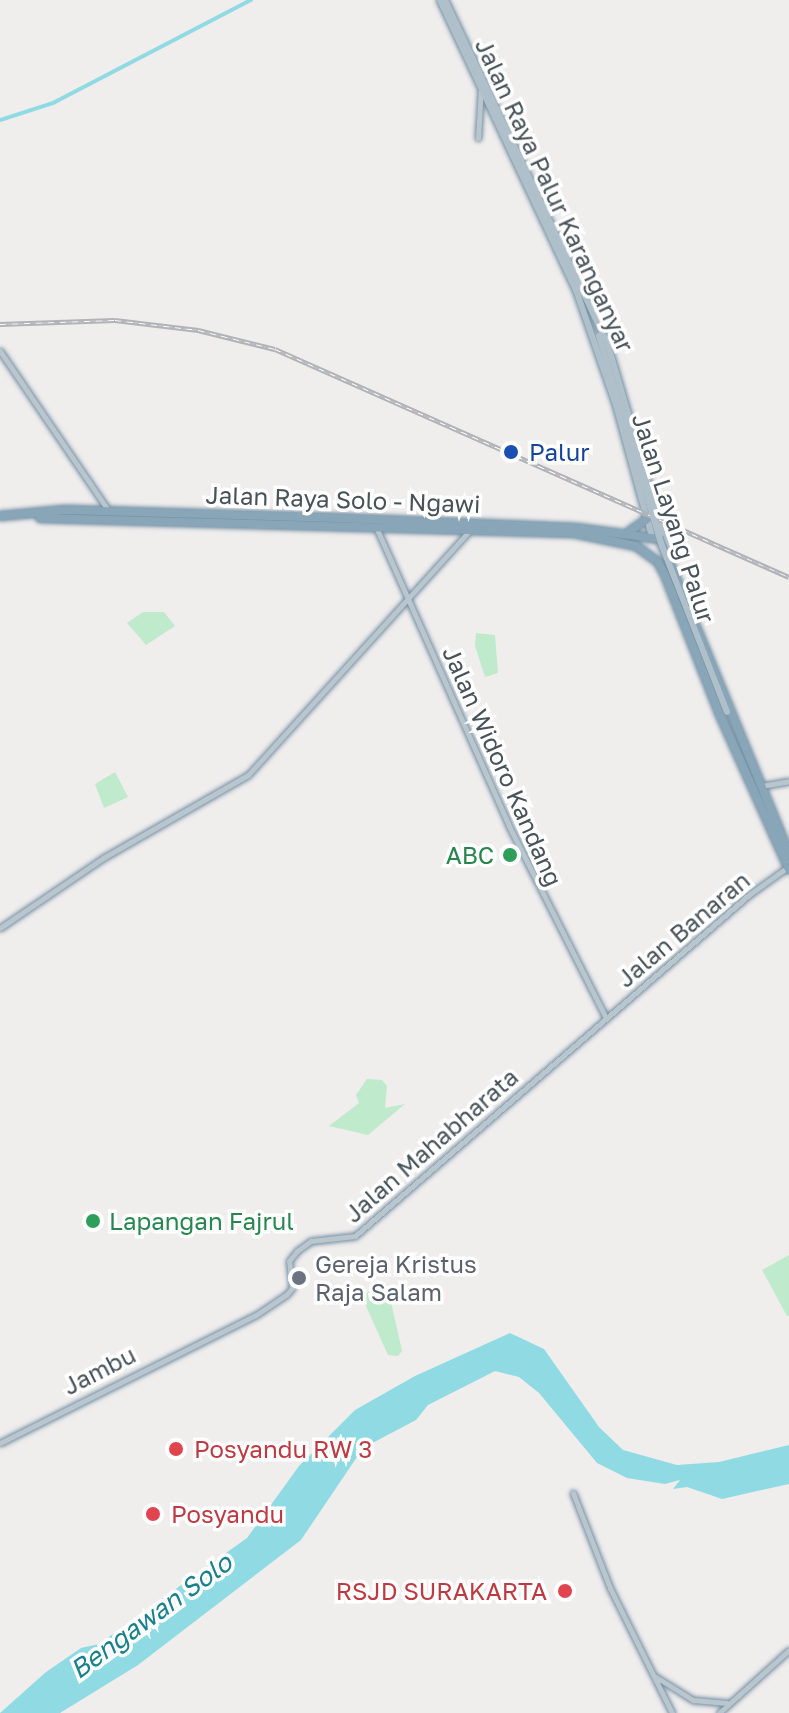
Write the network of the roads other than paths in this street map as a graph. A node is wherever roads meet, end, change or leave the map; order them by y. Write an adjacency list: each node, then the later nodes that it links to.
1 (443, 0): 2 (main road, Jalan Raya Palur Karanganyar)
2 (482, 87): 3 (street); 4 (main road, Jalan Raya Palur Karanganyar)
3 (478, 138)
4 (581, 293): 6 (main road, Jalan Raya Palur Karanganyar); 7 (main road, Jalan Raya Palur Karanganyar); 21 (main road, Jalan Layang Palur, bridge)
5 (0, 351): 8 (street)
6 (648, 481): 7 (main road); 15 (main road, Jalan Raya Palur Karanganyar)
7 (637, 483): 10 (main road, Jalan Raya Palur Karanganyar)
8 (110, 514): 9 (highway, Jalan Raya Solo - Ngawi); 11 (highway, Jalan Raya Solo - Ngawi); 13 (highway, Jalan Raya Solo - Ngawi)
9 (0, 519)
10 (647, 519): 13 (highway); 14 (main road, Jalan Raya Palur Karanganyar)
11 (376, 526): 12 (highway, Jalan Raya Solo - Ngawi); 20 (street, Jalan Widoro Kandang)
12 (469, 531): 17 (highway, Jalan Raya Solo - Ngawi); 20 (street)
13 (625, 531): 14 (highway, Jalan Raya Solo - Ngawi)
14 (652, 537): 15 (highway, Jalan Raya Solo - Ngawi); 17 (highway)
15 (667, 546): 16 (highway)
16 (672, 559): 17 (highway); 18 (highway)
17 (658, 562): 19 (highway)
18 (676, 572): 19 (highway); 21 (highway)
19 (665, 575): 21 (highway)
20 (407, 602): 26 (street); 27 (street, Jalan Widoro Kandang)
21 (740, 751): 23 (highway); 24 (highway)
22 (789, 781): 23 (street)
23 (760, 786): 24 (highway)
24 (787, 864): 25 (street); 27 (street, Jalan Banaran)
25 (789, 878)
26 (0, 928)
27 (606, 1018): 28 (street, Jalan Mahabharata)
28 (292, 1282): 29 (street, Jambu)
29 (0, 1443)
30 (573, 1493): 32 (street)
31 (789, 1650): 33 (street)
32 (655, 1677): 33 (street); 34 (street)
33 (728, 1703): 35 (street)
34 (672, 1713)
35 (719, 1713)

